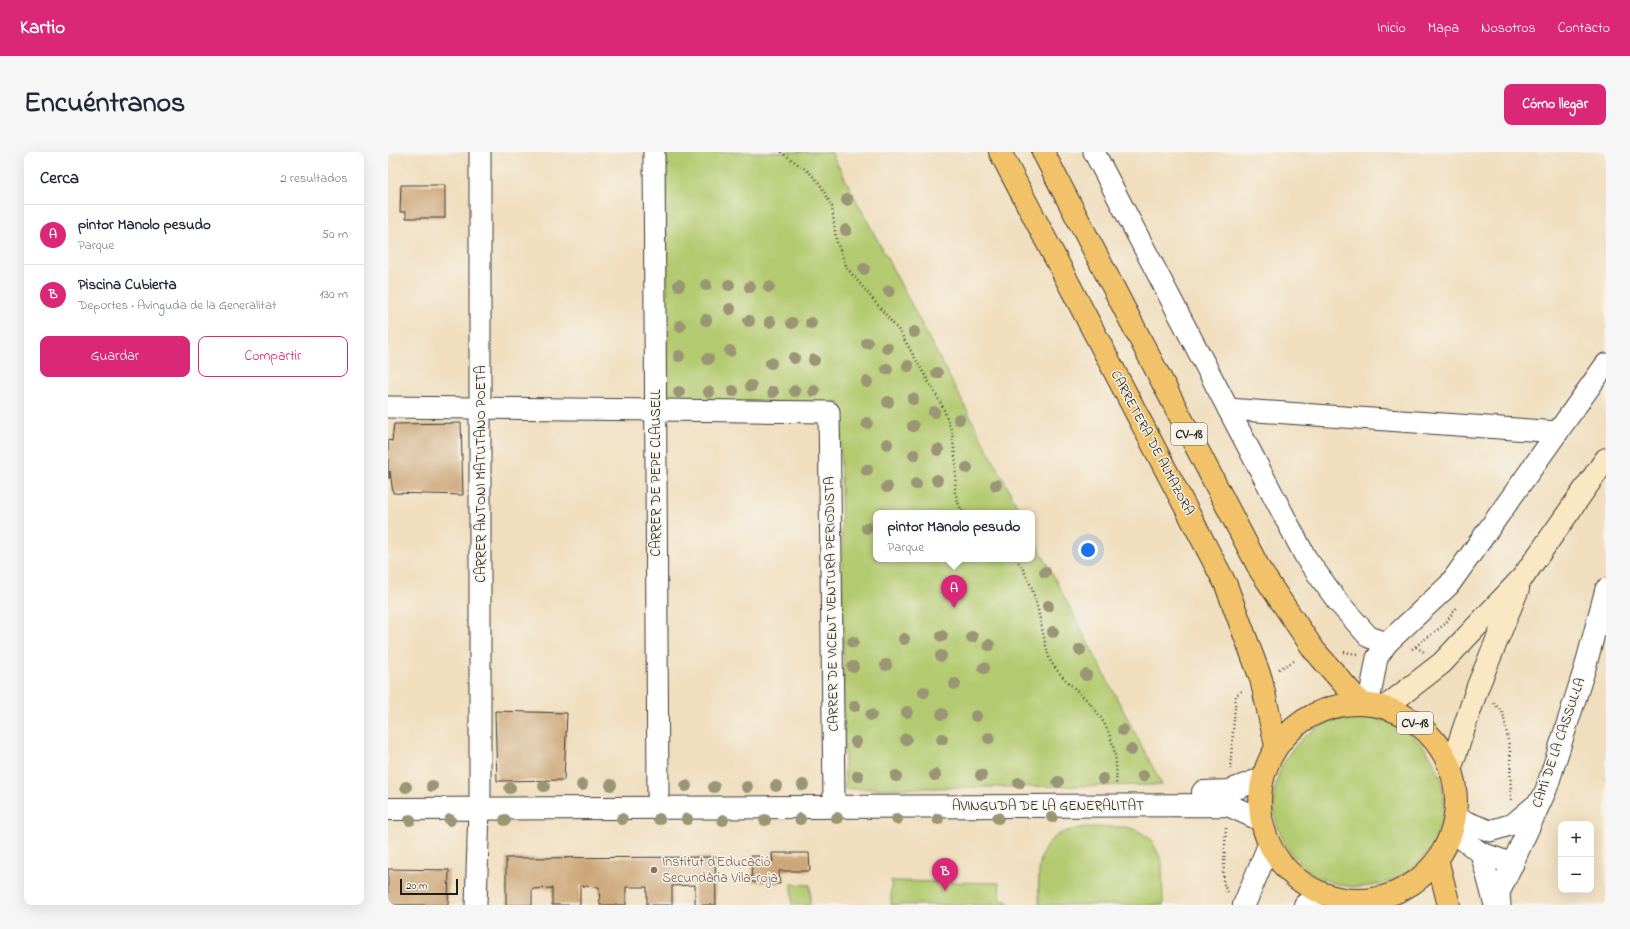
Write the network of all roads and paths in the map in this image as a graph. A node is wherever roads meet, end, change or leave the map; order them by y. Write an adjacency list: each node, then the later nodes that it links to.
1 (480, 152): 9 (street, CARRER ANTONI MATUTANO POETA)
2 (654, 152): 10 (street, CARRER DE PEPE CLAUSELL)
3 (781, 152): 14 (path)
4 (1000, 152): 20 (main road, CARRETERA DE ALMAZORA / CV-18)
5 (1042, 152): 19 (main road, CV-18)
6 (1094, 152): 11 (street)
7 (1606, 364): 12 (street)
8 (388, 407): 9 (street)
9 (481, 408): 10 (street); 28 (street, CARRER ANTONI MATUTANO POETA)
10 (656, 410): 26 (street, CARRER DE PEPE CLAUSELL); 27 (street, CARRER DE VICENT VENTURA PERIODISTA)
11 (1228, 410): 12 (street); 18 (street)
12 (1558, 432): 18 (street)
13 (1606, 459): 16 (main road)
14 (961, 510)
15 (1018, 562): 23 (path)
16 (1523, 577): 19 (main road); 21 (main road)
17 (1606, 588): 25 (street, CAMÍ DE LA CASSUL·LA)
18 (1387, 643): 19 (street)
19 (1372, 703): 20 (main road); 21 (main road, CV-18)
20 (1276, 746): 22 (main road)
21 (1451, 767): 31 (main road, CV-18)
22 (1261, 780): 27 (street, AVINGUDA DE LA GENERALITAT); 30 (main road)
23 (1116, 789)
24 (388, 796): 28 (street, AVINGUDA DE LA GENERALITAT)
25 (1541, 800): 32 (street); 35 (street, CAMÍ DE LA CASSUL·LA)
26 (658, 801): 27 (street, AVINGUDA DE LA GENERALITAT); 28 (street, AVINGUDA DE LA GENERALITAT)
27 (833, 801): 30 (street, AVINGUDA DE LA GENERALITAT)
28 (480, 802): 29 (street, AVINGUDA DE LA GENERALITAT); 40 (street, CARRER ANTONI MATUTANO POETA)
29 (388, 809)
30 (1261, 820): 33 (main road)
31 (1455, 826): 32 (street); 34 (street); 36 (main road)
32 (1490, 830): 35 (street)
33 (1269, 845): 37 (main road); 41 (street)
34 (1481, 853): 35 (street); 38 (street)
35 (1516, 857): 38 (street, CAMÍ DE LA CASSUL·LA)
36 (1438, 863): 39 (main road); 42 (main road)
37 (1313, 899): 39 (main road)
38 (1498, 901)
39 (1363, 903)
40 (476, 905)
41 (1244, 905)
42 (1449, 905)

